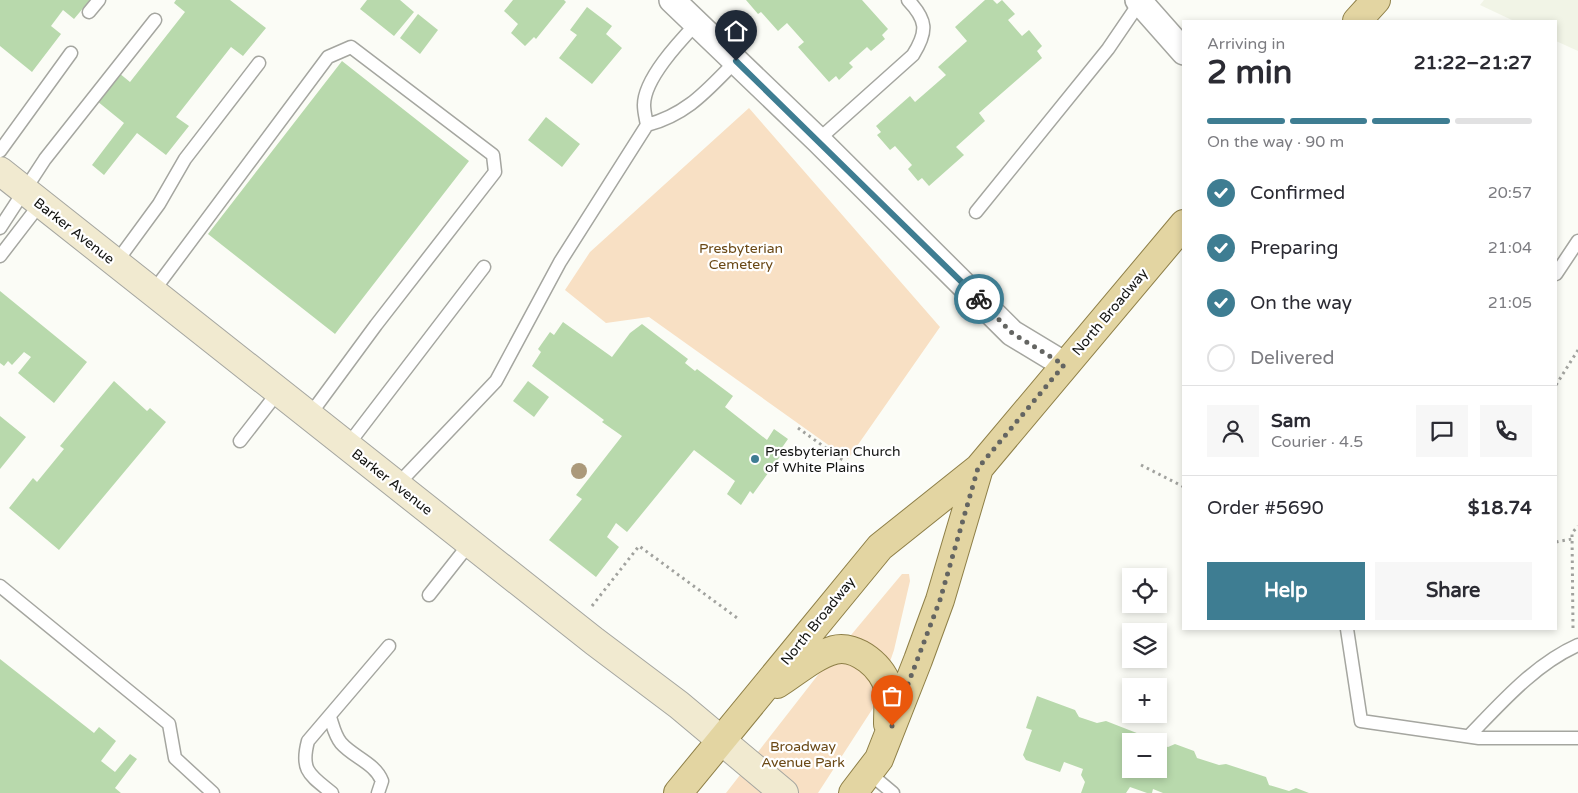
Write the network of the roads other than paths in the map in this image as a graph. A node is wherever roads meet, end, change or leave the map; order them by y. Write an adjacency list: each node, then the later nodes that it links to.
1 (99, 0): 6 (lane)
2 (672, 0): 9 (street)
3 (908, 0): 15 (lane)
4 (1376, 0): 8 (main road)
5 (1139, 1): 10 (street); 19 (lane)
6 (89, 12)
7 (155, 20): 18 (lane)
8 (1358, 20)
9 (696, 24): 12 (street); 14 (lane)
10 (1182, 50)
11 (71, 52): 16 (lane)
12 (736, 61): 14 (lane); 15 (street)
13 (259, 62): 24 (lane)
14 (647, 125): 34 (lane)
15 (818, 140): 28 (street)
16 (0, 151)
17 (0, 171): 18 (street, Barker Avenue)
18 (32, 197): 21 (lane); 23 (lane); 24 (street, Barker Avenue)
19 (976, 212)
20 (1182, 226): 28 (main road, North Broadway)
21 (0, 228)
22 (1578, 241): 26 (lane)
23 (0, 256)
24 (115, 264): 27 (street, Barker Avenue)
25 (484, 267): 32 (lane)
26 (1557, 272)
27 (152, 293): 29 (street, Barker Avenue); 30 (lane)
28 (1064, 365): 33 (main road, North Broadway)
29 (278, 392): 30 (street, Barker Avenue); 31 (lane)
30 (309, 416): 32 (street, Barker Avenue)
31 (240, 441)
32 (347, 446): 34 (street, Barker Avenue)
33 (978, 468): 41 (main road, North Broadway); 46 (main road, North Broadway)
34 (396, 485): 35 (street, Barker Avenue)
35 (470, 543): 37 (lane); 45 (street, Barker Avenue)
36 (0, 586): 47 (lane)
37 (429, 595)
38 (1346, 630): 43 (lane)
39 (389, 646): 42 (lane)
40 (1576, 646): 43 (lane)
41 (754, 700): 45 (main road, North Broadway); 46 (main road)
42 (330, 717): 48 (lane); 49 (lane)
43 (1469, 736): 44 (lane)
44 (1578, 738)
45 (721, 740): 50 (main road, North Broadway); 51 (street, Barker Avenue)
46 (866, 775): 52 (lane)
47 (213, 793)
48 (332, 793)
49 (378, 793)
50 (678, 793)
51 (784, 793)
52 (894, 793)

